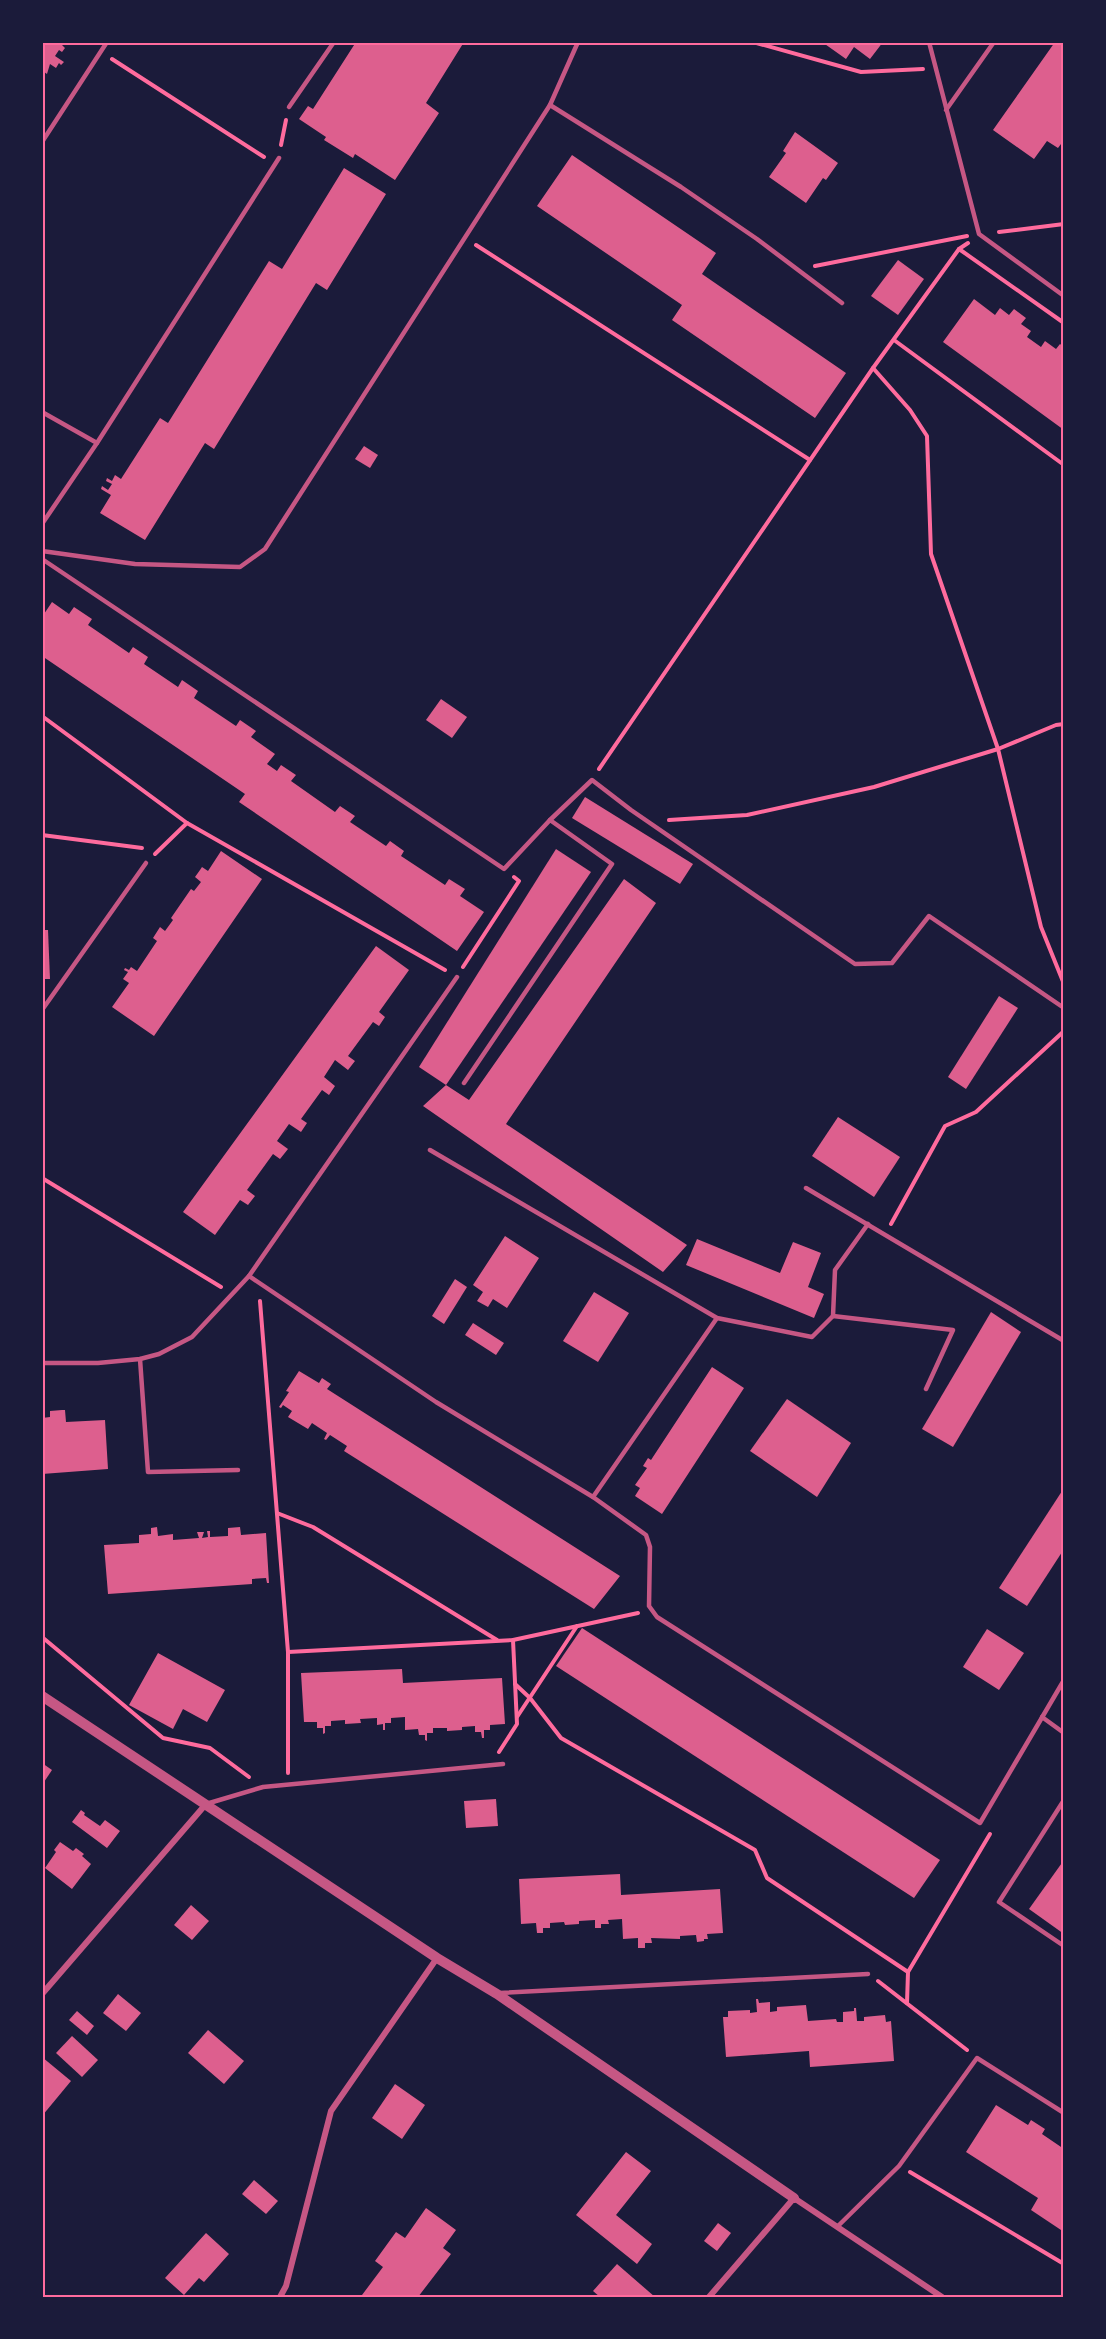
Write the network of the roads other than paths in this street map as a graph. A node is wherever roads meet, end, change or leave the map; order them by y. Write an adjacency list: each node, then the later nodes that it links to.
1 (107, 42): 9 (lane)
2 (334, 42): 7 (lane)
3 (578, 42): 6 (lane)
4 (929, 42): 8 (lane)
5 (994, 42): 8 (lane)
6 (550, 105): 12 (lane); 16 (lane)
7 (289, 107)
8 (946, 110): 11 (lane)
9 (42, 142)
10 (279, 158): 14 (lane)
11 (1064, 296)
12 (842, 303)
13 (42, 412): 14 (lane)
14 (97, 443): 15 (lane)
15 (42, 524)
16 (42, 550)
17 (42, 559): 18 (lane)
18 (550, 820): 21 (lane); 23 (lane)
19 (146, 862): 22 (lane)
20 (457, 977): 27 (lane)
21 (1064, 1008)
22 (42, 1010)
23 (464, 1083)
24 (430, 1150): 29 (lane)
25 (806, 1188): 26 (lane)
26 (868, 1224): 28 (lane); 30 (lane)
27 (249, 1276): 31 (lane); 35 (lane)
28 (833, 1316): 29 (lane); 33 (lane)
29 (717, 1318): 35 (lane)
30 (1064, 1341)
31 (140, 1359): 32 (lane); 34 (lane)
32 (42, 1363)
33 (926, 1389)
34 (238, 1470)
35 (593, 1497): 38 (lane)
36 (1064, 1680): 38 (lane)
37 (42, 1696): 42 (street)
38 (1042, 1718): 39 (lane)
39 (1064, 1733)
40 (503, 1764): 42 (lane)
41 (1064, 1800): 43 (lane)
42 (206, 1804): 44 (street); 46 (street)
43 (1064, 1946)
44 (437, 1958): 47 (street); 51 (street)
45 (868, 1974): 47 (lane)
46 (42, 1994)
47 (497, 1994): 49 (street)
48 (1064, 2113): 50 (lane)
49 (794, 2198): 50 (street); 52 (street)
50 (837, 2227): 53 (street)
51 (280, 2297)
52 (709, 2297)
53 (942, 2297)

